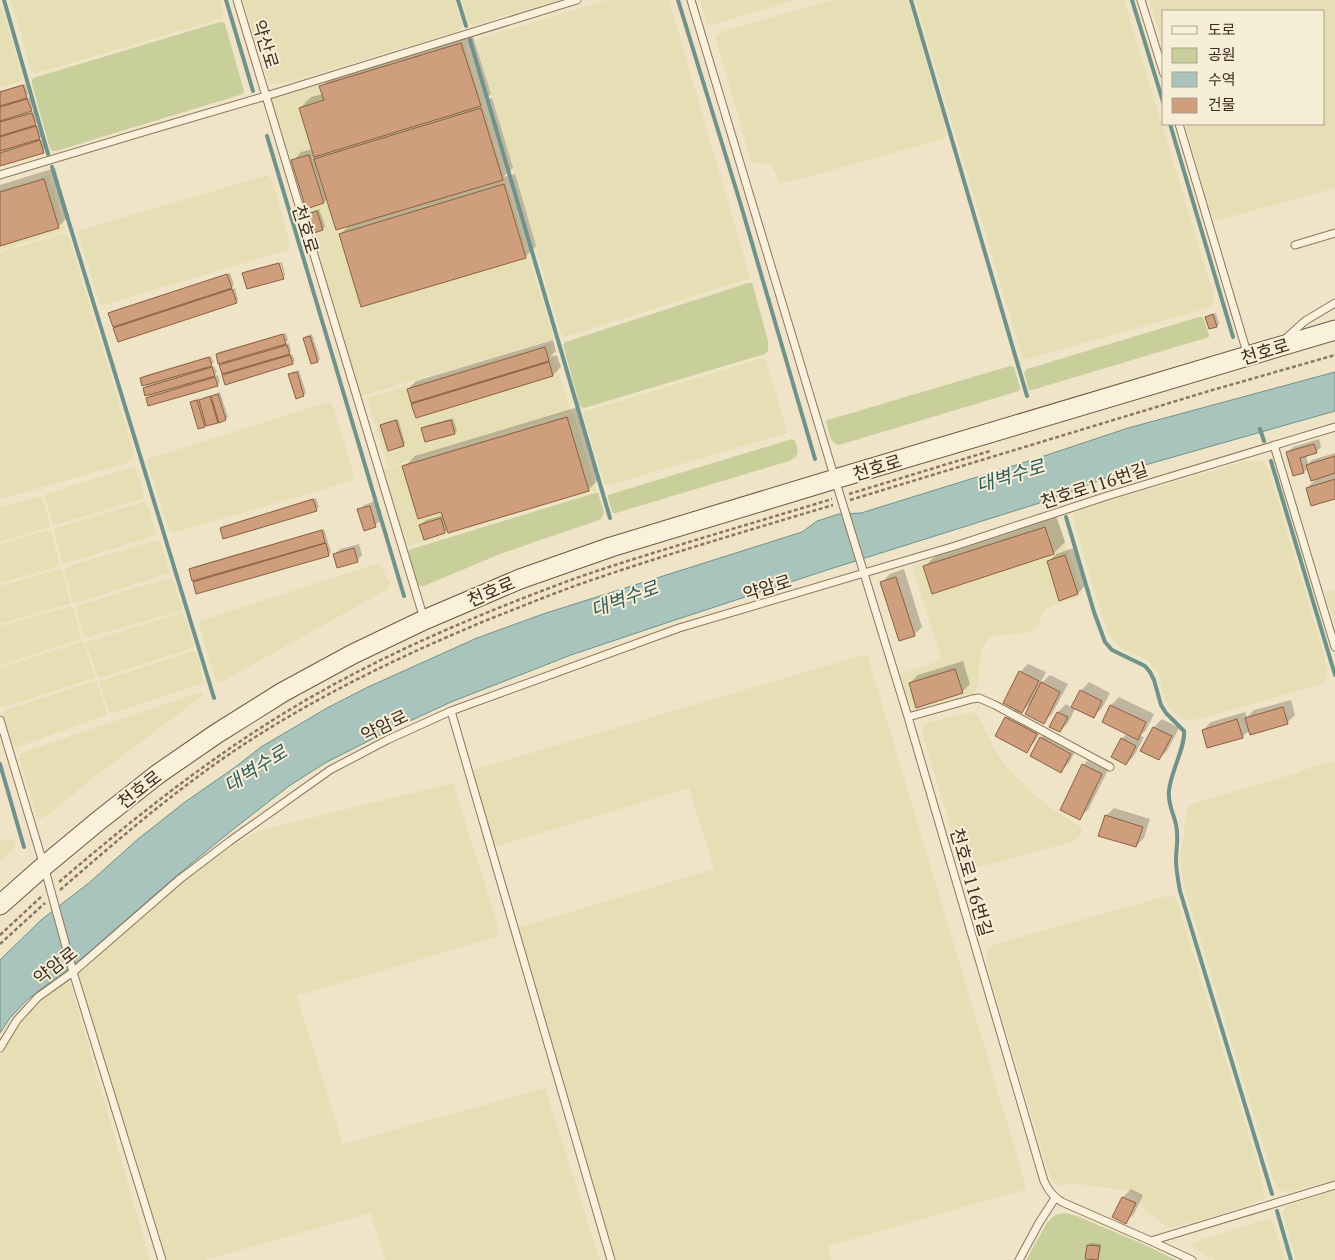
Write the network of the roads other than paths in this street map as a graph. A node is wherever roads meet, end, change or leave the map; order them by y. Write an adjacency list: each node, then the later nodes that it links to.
1 (237, 0): 6 (lane, 약산로)
2 (577, 0): 6 (lane)
3 (691, 0): 17 (lane, 천호로116번길)
4 (1141, 0): 5 (lane)
5 (1162, 68)
6 (266, 96): 8 (lane); 19 (lane, 천호로)
7 (1179, 125): 14 (lane)
8 (0, 175)
9 (1335, 234): 10 (lane)
10 (1295, 245)
11 (1335, 303): 13 (lane)
12 (1335, 330): 13 (street, 천호로)
13 (1276, 348): 14 (street, 천호로)
14 (1248, 356): 17 (street, 천호로)
15 (1335, 427): 16 (lane, 천호로116번길)
16 (1274, 445): 18 (lane, 천호로116번길); 20 (lane)
17 (840, 496): 18 (lane, 천호로116번길); 19 (street, 천호로)
18 (863, 572): 21 (lane, 약암로); 22 (lane, 천호로116번길)
19 (424, 620): 25 (street, 천호로)
20 (1335, 647)
21 (451, 711): 27 (lane, 약암로); 33 (lane)
22 (908, 717): 24 (lane); 30 (lane, 천호로116번길)
23 (0, 720): 25 (lane)
24 (1110, 767)
25 (44, 866): 26 (street, 천호로); 27 (lane)
26 (0, 905)
27 (72, 970): 28 (lane, 약암로); 32 (lane)
28 (0, 1048)
29 (1335, 1185): 31 (lane)
30 (1055, 1198): 31 (lane); 34 (lane)
31 (1151, 1241): 35 (lane)
32 (162, 1260)
33 (612, 1260)
34 (1019, 1260)
35 (1192, 1260)

